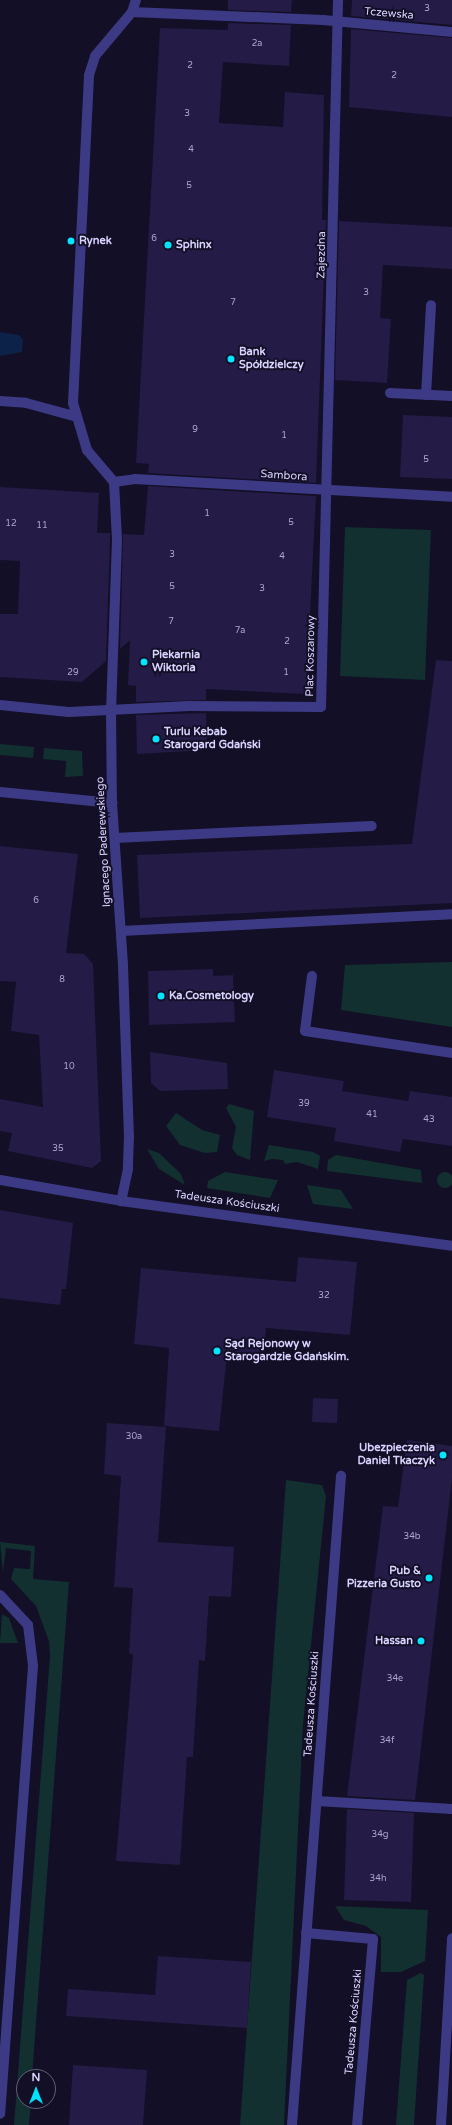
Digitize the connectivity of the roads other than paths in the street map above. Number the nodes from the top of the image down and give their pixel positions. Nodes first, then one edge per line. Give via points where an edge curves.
1 (136, 0) edge
2 (338, 0) edge
3 (132, 12) junction
4 (336, 21) junction
5 (452, 32) edge
6 (431, 305) dead end
7 (390, 393) dead end
8 (426, 395) junction
9 (452, 396) edge
10 (0, 401) edge
11 (74, 416) junction
12 (114, 482) junction
13 (328, 491) junction
14 (452, 497) edge
15 (0, 705) edge
16 (111, 712) junction
17 (0, 792) edge
18 (112, 803) junction
19 (372, 826) dead end
20 (115, 838) junction
21 (452, 914) edge
22 (120, 931) junction
23 (312, 976) dead end
24 (452, 1053) edge
25 (0, 1180) edge
26 (121, 1200) junction
27 (452, 1246) edge
28 (341, 1476) dead end
29 (0, 1595) edge
30 (317, 1801) junction
31 (452, 1809) edge
32 (306, 1933) junction
33 (452, 1938) edge
34 (0, 2114) edge
35 (292, 2125) edge
36 (357, 2125) edge
37 (441, 2125) edge

1 - 3 street
2 - 4 street, Zajezdna
3 - 4 street, Tczewska
3 - 11 street via 96,56 89,75
4 - 5 street, Tczewska
4 - 13 street, Zajezdna
6 - 8 street
7 - 8 street
8 - 9 street
10 - 11 street via 26,402
11 - 12 street via 87,450
12 - 13 street, Sambora via 135,479
12 - 16 street, Ignacego Paderewskiego via 117,540
13 - 14 street, Sambora
13 - 16 street, Plac Koszarowy via 321,707 189,706
15 - 16 street via 69,712
16 - 18 street, Ignacego Paderewskiego
17 - 18 street
18 - 20 street, Ignacego Paderewskiego
19 - 20 street
20 - 22 street, Ignacego Paderewskiego
21 - 22 street
22 - 26 street, Ignacego Paderewskiego via 129,1136 128,1169
23 - 24 street via 305,1030
25 - 26 street, Tadeusza Kościuszki
26 - 27 street, Tadeusza Kościuszki
28 - 30 street, Tadeusza Kościuszki
29 - 34 street via 28,1625 33,1666
30 - 31 street
30 - 32 street, Tadeusza Kościuszki
32 - 35 street, Tadeusza Kościuszki
32 - 36 street, Tadeusza Kościuszki via 373,1939
33 - 37 street

